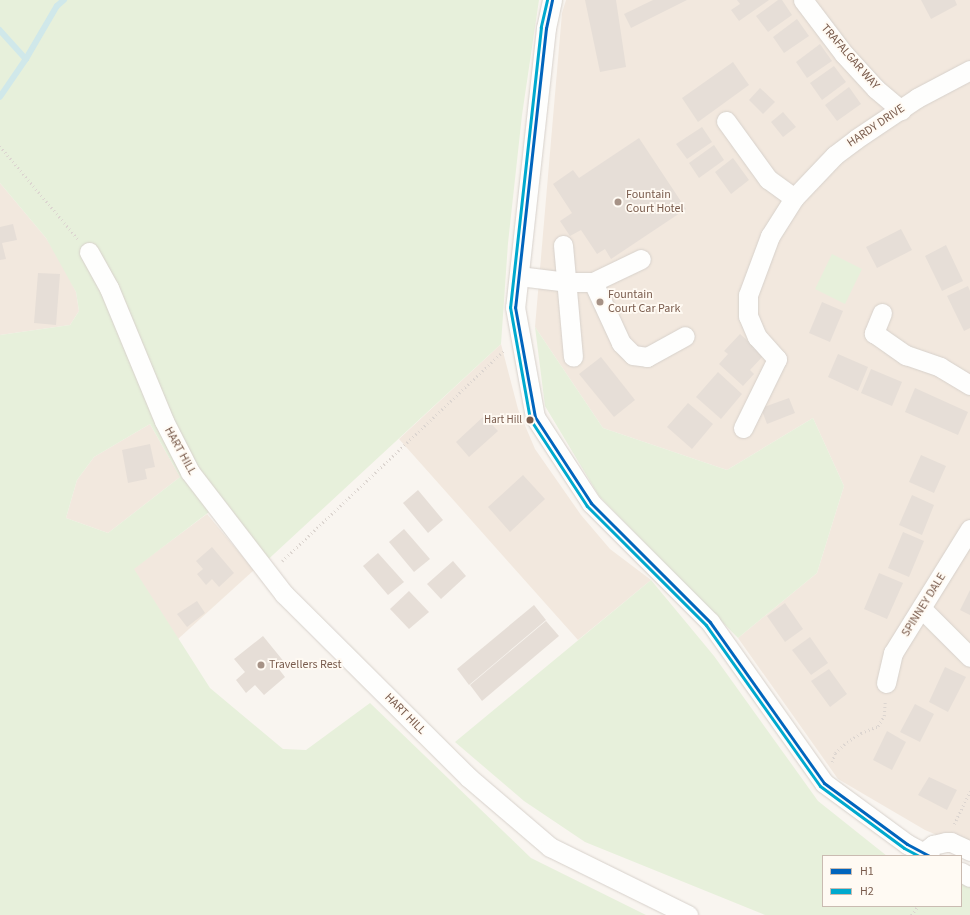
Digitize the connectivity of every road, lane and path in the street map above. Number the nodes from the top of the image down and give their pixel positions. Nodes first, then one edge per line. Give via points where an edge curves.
1 (552, 0) edge
2 (803, 0) edge
3 (970, 70) edge
4 (901, 110) junction
5 (726, 121) dead end
6 (0, 146) edge
7 (794, 198) junction
8 (563, 245) dead end
9 (89, 252) joint
10 (641, 259) dead end
11 (518, 276) junction
12 (567, 282) junction
13 (593, 282) junction
14 (882, 313) dead end
15 (520, 335) junction
16 (685, 336) dead end
17 (573, 357) dead end
18 (970, 385) edge
19 (743, 428) dead end
20 (970, 529) edge
21 (269, 574) junction
22 (922, 609) junction
23 (970, 656) edge
24 (886, 683) joint
25 (824, 783) junction
26 (970, 790) edge
27 (946, 842) junction
28 (970, 851) edge
29 (926, 854) edge
30 (917, 907) edge
31 (688, 915) edge
32 (911, 915) edge

1 - 11 street via 546,28
2 - 4 street, TRAFALGAR WAY via 844,54 876,89
3 - 4 street, HARDY DRIVE via 917,98
4 - 7 street, HARDY DRIVE via 835,155
5 - 7 street via 768,179
6 - 9 path
7 - 19 street, HARDY DRIVE via 770,236 748,295 748,316 757,337 777,358
8 - 12 street
9 - 21 street, HART HILL via 109,288 164,421 190,472
10 - 13 street
11 - 12 street
11 - 15 street via 515,307
12 - 13 street
12 - 17 street
13 - 16 street via 621,343 633,355 647,357
14 - 18 street via 874,333 906,355 940,367
15 - 21 path
15 - 25 street via 535,417 591,503 710,622
20 - 22 street, SPINNEY DALE
21 - 31 street, HART HILL via 284,594 468,777 550,846
22 - 23 street
22 - 24 street, SPINNEY DALE via 894,653
24 - 25 path via 884,716 878,726 861,733 835,753
25 - 29 street via 907,844
26 - 27 path
27 - 28 street
27 - 29 street via 933,845
30 - 32 path

